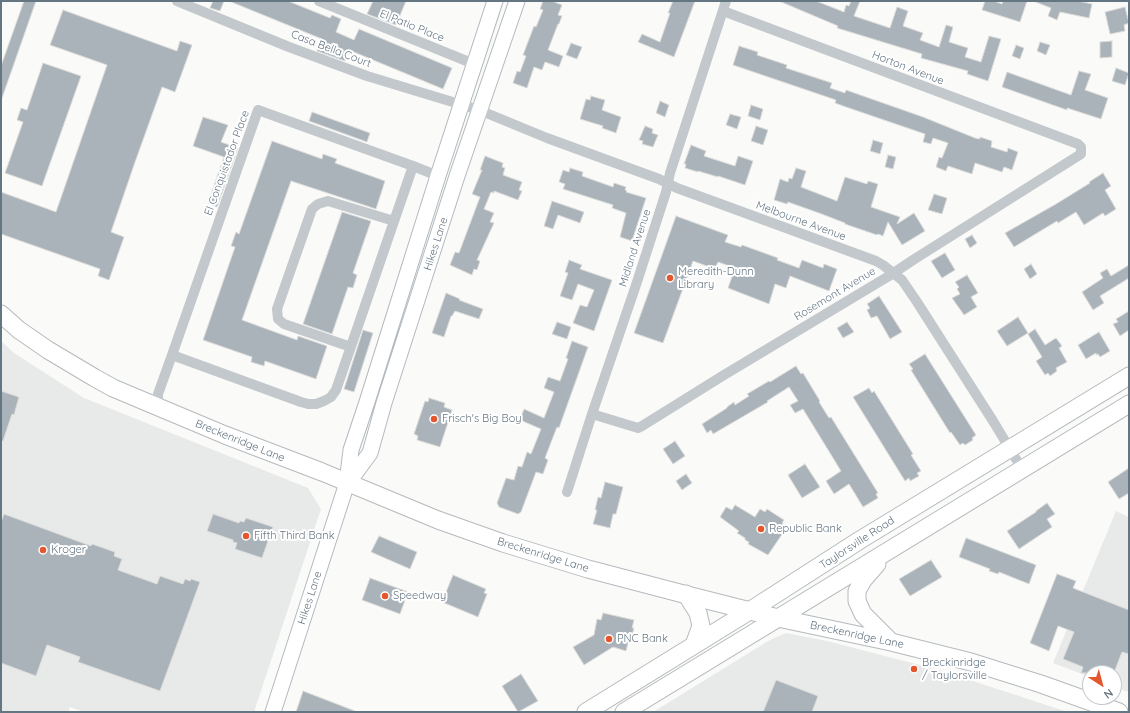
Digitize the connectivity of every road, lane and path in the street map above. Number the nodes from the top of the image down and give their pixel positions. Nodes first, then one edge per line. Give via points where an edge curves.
1 (177, 1) edge
2 (319, 1) edge
3 (495, 1) edge
4 (517, 1) edge
5 (726, 1) edge
6 (723, 11) junction
7 (474, 64) junction
8 (460, 105) junction
9 (479, 110) junction
10 (1082, 151) joint
11 (413, 166) junction
12 (438, 176) junction
13 (668, 183) junction
14 (394, 221) junction
15 (894, 273) junction
16 (1, 314) edge
17 (351, 347) junction
18 (172, 355) junction
19 (1129, 376) edge
20 (1129, 404) edge
21 (158, 408) junction
22 (592, 414) junction
23 (1010, 449) junction
24 (1022, 469) junction
25 (347, 483) junction
26 (567, 492) dead end
27 (892, 549) junction
28 (686, 594) junction
29 (751, 610) junction
30 (778, 618) junction
31 (891, 642) junction
32 (694, 645) junction
33 (273, 712) edge
34 (586, 712) edge
35 (624, 712) edge
36 (1118, 712) edge

1 - 8 street, Casa Bella Court via 367,76
2 - 7 street, El Patio Place
3 - 7 main road, Hikes Lane
4 - 9 main road, Hikes Lane
5 - 6 street, Midland Avenue
6 - 10 street, Horton Avenue via 1078,144
6 - 13 street, Midland Avenue
7 - 8 main road, Hikes Lane
8 - 9 street, Casa Bella Court
8 - 12 main road, Hikes Lane
9 - 13 street, Melbourne Avenue
9 - 25 main road, Hikes Lane via 370,453
10 - 15 street, Rosemont Avenue via 1076,158
11 - 12 street, El Conquistador Place
11 - 14 street
11 - 18 street, El Conquistador Place via 258,110
12 - 25 main road, Hikes Lane via 350,450
13 - 15 street, Melbourne Avenue via 876,261
13 - 22 street, Midland Avenue
14 - 17 street
14 - 17 street via 328,201 318,204 312,209 277,309 278,319 284,324
15 - 22 street, Rosemont Avenue via 638,428
15 - 23 street, Melbourne Avenue via 917,302
16 - 21 main road, Breckenridge Lane via 48,350 95,378
17 - 18 street via 336,390 331,397 316,404 301,402
18 - 21 street, El Conquistador Place via 158,394
19 - 23 main road, Taylorsville Road
20 - 24 main road, Taylorsville Road
21 - 25 main road, Breckenridge Lane
22 - 26 street, Midland Avenue
23 - 24 street, Melbourne Avenue
23 - 29 main road, Taylorsville Road
24 - 27 main road, Taylorsville Road
25 - 28 main road, Breckenridge Lane via 438,520 521,549
25 - 33 main road, Hikes Lane
27 - 30 main road, Taylorsville Road
27 - 31 main road via 863,580 857,591 857,601 863,614
28 - 29 main road, Breckenridge Lane
28 - 32 main road via 698,613 701,626
29 - 30 main road, Breckenridge Lane
29 - 32 main road, Taylorsville Road
30 - 31 main road, Breckenridge Lane
30 - 35 main road, Taylorsville Road
31 - 36 main road, Breckenridge Lane via 1020,677
32 - 34 main road, Taylorsville Road

